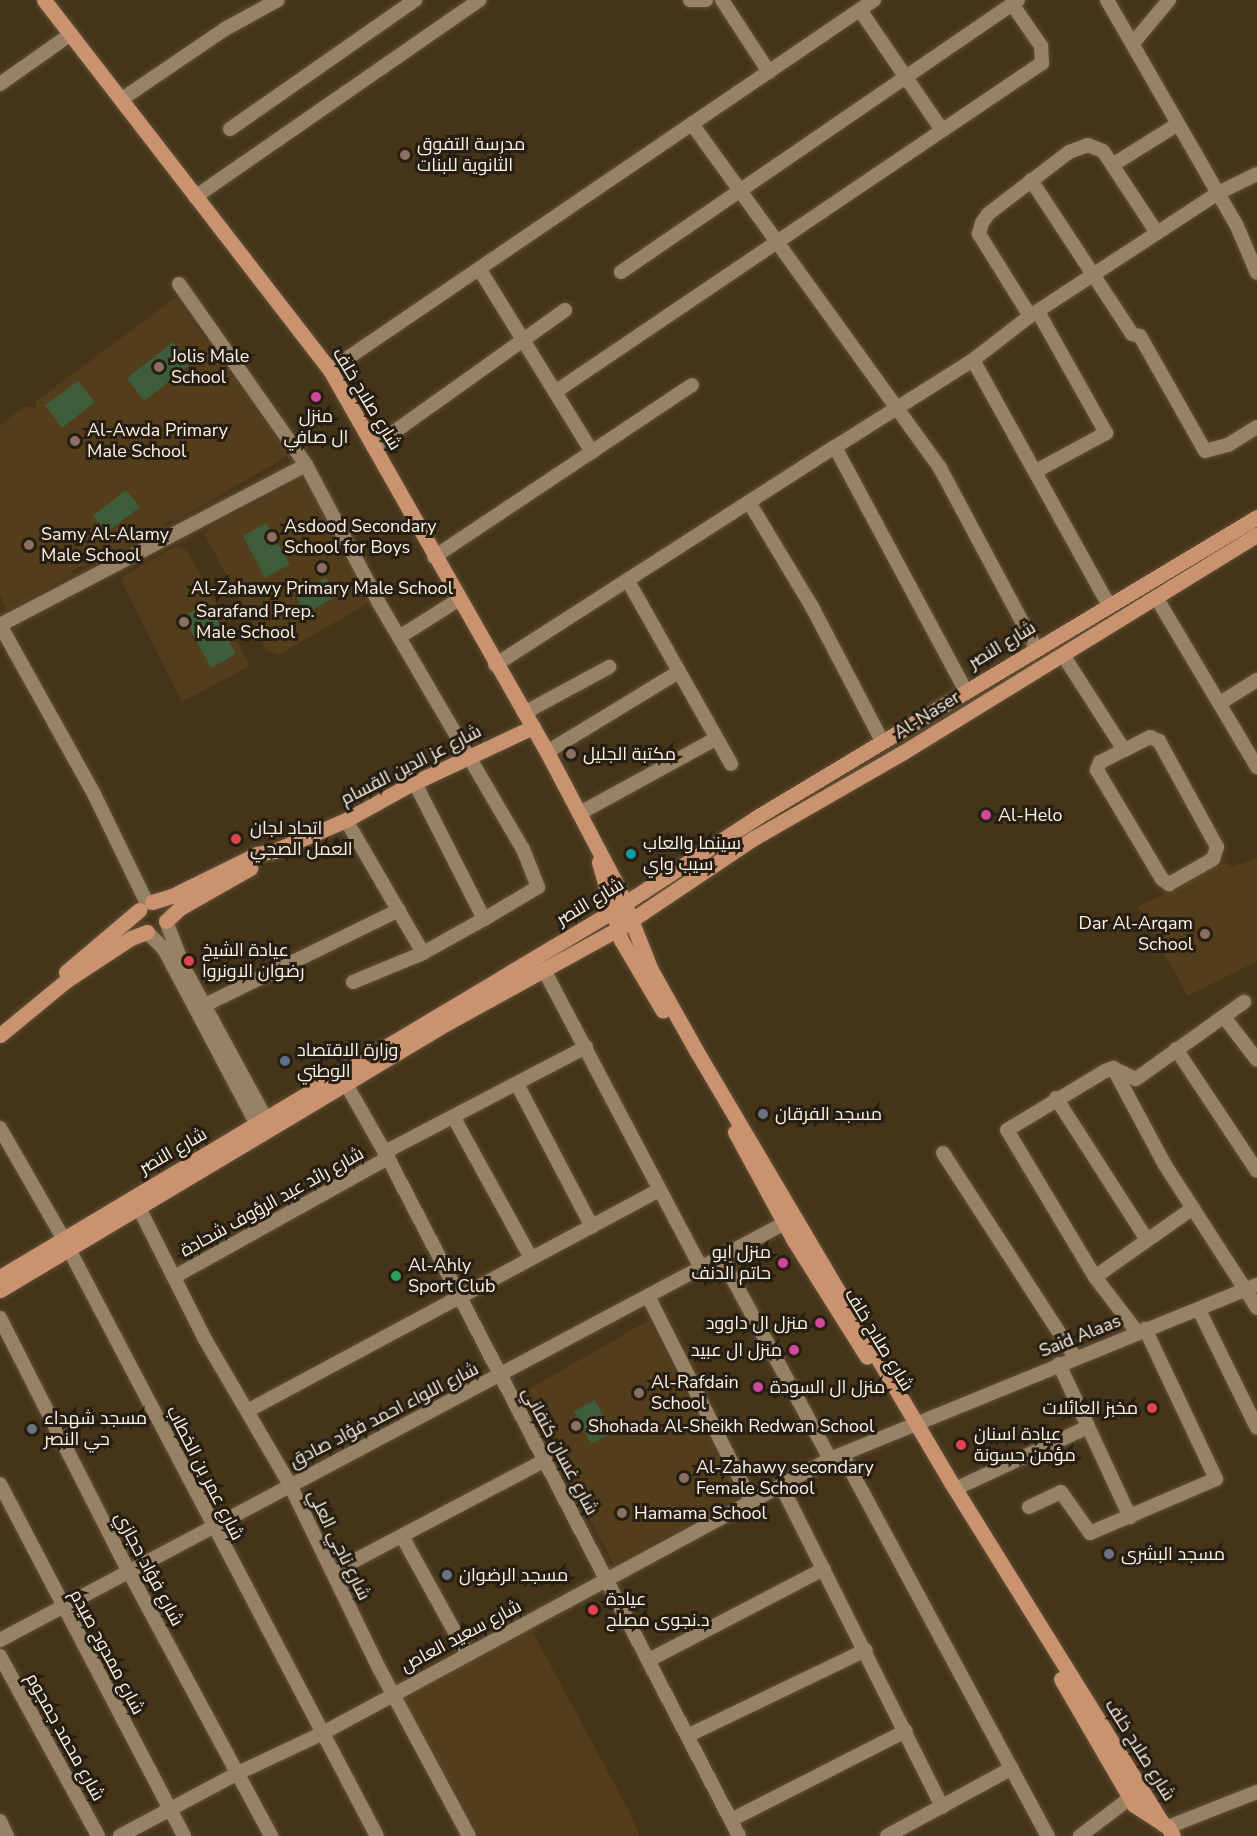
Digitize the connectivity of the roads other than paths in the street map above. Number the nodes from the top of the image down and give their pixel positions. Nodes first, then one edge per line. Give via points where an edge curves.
1 (44, 0) edge
2 (278, 0) edge
3 (415, 0) edge
4 (479, 0) edge
5 (690, 0) edge
6 (706, 0) edge
7 (722, 0) edge
8 (874, 0) edge
9 (1107, 0) edge
10 (1169, 0) edge
11 (1015, 2) edge
12 (860, 10) junction
13 (71, 34) junction
14 (1134, 42) junction
15 (769, 72) junction
16 (905, 74) junction
17 (0, 84) edge
18 (122, 99) junction
19 (692, 124) junction
20 (1178, 124) junction
21 (230, 129) dead end
22 (942, 130) junction
23 (1114, 164) junction
24 (1257, 174) edge
25 (1031, 180) junction
26 (739, 190) junction
27 (1218, 193) junction
28 (195, 197) junction
29 (1157, 233) junction
30 (774, 242) junction
31 (480, 270) junction
32 (621, 272) dead end
33 (1095, 273) junction
34 (1257, 273) edge
35 (179, 284) dead end
36 (565, 310) dead end
37 (1034, 314) junction
38 (522, 340) junction
39 (973, 360) junction
40 (330, 369) junction
41 (692, 385) dead end
42 (555, 392) junction
43 (896, 409) junction
44 (1257, 427) edge
45 (373, 447) junction
46 (835, 447) junction
47 (592, 452) junction
48 (306, 465) junction
49 (1036, 471) junction
50 (749, 502) junction
51 (1257, 517) edge
52 (1257, 535) edge
53 (434, 557) junction
54 (628, 581) junction
55 (1156, 597) junction
56 (458, 600) junction
57 (1108, 604) junction
58 (0, 625) edge
59 (401, 636) junction
60 (1036, 648) junction
61 (1063, 655) junction
62 (495, 665) junction
63 (609, 667) dead end
64 (677, 673) junction
65 (1257, 680) edge
66 (966, 691) junction
67 (1220, 703) junction
68 (524, 714) junction
69 (533, 727) junction
70 (715, 738) junction
71 (882, 741) junction
72 (1124, 750) junction
73 (547, 752) junction
74 (469, 756) junction
75 (731, 764) dead end
76 (1257, 766) edge
77 (416, 783) junction
78 (580, 813) junction
79 (346, 820) junction
80 (274, 851) junction
81 (146, 905) junction
82 (619, 908) junction
83 (399, 910) junction
84 (484, 919) junction
85 (632, 919) junction
86 (166, 921) junction
87 (618, 928) junction
88 (147, 932) junction
89 (423, 952) junction
90 (544, 970) junction
91 (353, 982) dead end
92 (1244, 1002) dead end
93 (205, 1005) junction
94 (1224, 1017) junction
95 (0, 1023) edge
96 (0, 1035) edge
97 (586, 1047) junction
98 (1176, 1049) junction
99 (1257, 1060) edge
100 (1113, 1068) junction
101 (346, 1084) junction
102 (517, 1084) junction
103 (1056, 1098) junction
104 (454, 1118) junction
105 (262, 1122) junction
106 (0, 1128) edge
107 (943, 1153) dead end
108 (386, 1155) junction
109 (1256, 1167) edge
110 (659, 1190) junction
111 (139, 1208) junction
112 (1192, 1208) junction
113 (785, 1223) junction
114 (592, 1227) junction
115 (1146, 1238) junction
116 (66, 1245) junction
117 (531, 1258) junction
118 (722, 1259) junction
119 (702, 1270) junction
120 (0, 1277) edge
121 (174, 1277) junction
122 (1095, 1277) junction
123 (1252, 1287) edge
124 (0, 1290) edge
125 (459, 1298) junction
126 (649, 1298) junction
127 (1257, 1308) edge
128 (1199, 1310) junction
129 (0, 1318) edge
130 (1141, 1330) junction
131 (1075, 1357) junction
132 (1059, 1364) junction
133 (500, 1376) junction
134 (247, 1411) junction
135 (912, 1423) junction
136 (1088, 1427) junction
137 (1257, 1428) edge
138 (836, 1457) junction
139 (545, 1460) junction
140 (0, 1484) edge
141 (290, 1485) junction
142 (781, 1485) junction
143 (955, 1489) junction
144 (751, 1501) junction
145 (1029, 1507) dead end
146 (1130, 1517) junction
147 (212, 1526) junction
148 (403, 1538) junction
149 (824, 1569) junction
150 (129, 1572) junction
151 (333, 1572) junction
152 (610, 1577) junction
153 (63, 1606) junction
154 (0, 1640) edge
155 (866, 1650) junction
156 (467, 1654) junction
157 (0, 1656) edge
158 (649, 1660) junction
159 (393, 1693) junction
160 (906, 1731) junction
161 (321, 1734) junction
162 (689, 1735) junction
163 (1012, 1768) junction
164 (238, 1773) junction
165 (1257, 1792) edge
166 (1130, 1798) junction
167 (942, 1806) junction
168 (170, 1810) junction
169 (731, 1820) junction
170 (0, 1821) edge
171 (1168, 1829) edge
172 (8, 1836) edge
173 (99, 1836) edge
174 (120, 1836) edge
175 (183, 1836) edge
176 (271, 1836) edge
177 (376, 1836) edge
178 (469, 1836) edge
179 (739, 1836) edge
180 (887, 1836) edge
181 (1048, 1836) edge
182 (1080, 1836) edge

1 - 13 main road, شارع صلاح خلف
2 - 18 street via 225,29
3 - 21 street
4 - 28 street
5 - 6 street
7 - 15 street
8 - 12 street
9 - 14 street
10 - 14 street
11 - 16 street
11 - 22 street via 1041,46 1041,63
12 - 15 street
12 - 16 street
13 - 17 street
13 - 18 main road, شارع صلاح خلف
14 - 20 street
15 - 19 street
16 - 22 street
16 - 26 street
18 - 28 main road, شارع صلاح خلف
19 - 26 street
19 - 31 street
20 - 23 street
20 - 27 street
22 - 30 street
23 - 25 street via 1103,151 1088,145 1069,152
23 - 29 street
24 - 27 street
25 - 33 street
25 - 37 street via 988,214 979,234
26 - 30 street
26 - 32 street
27 - 29 street
27 - 34 street
28 - 40 main road, شارع صلاح خلف
29 - 33 street
30 - 42 street
30 - 43 street
31 - 38 street
31 - 40 street
33 - 37 street
33 - 44 street via 1132,334 1140,336 1205,450 1228,446
35 - 48 street
36 - 38 street
37 - 39 street
37 - 49 street via 1106,432
38 - 42 street
38 - 45 street
39 - 43 street
39 - 49 street
40 - 45 main road, شارع صلاح خلف
41 - 47 street
42 - 47 street
43 - 46 street
43 - 60 street via 940,468
45 - 53 main road, شارع صلاح خلف
46 - 50 street
46 - 66 street
47 - 53 street
48 - 58 street
48 - 59 street
49 - 57 street
50 - 54 street
50 - 71 street via 812,607
51 - 57 main road, شارع النصر
52 - 55 main road, Al-Naser
53 - 56 main road, شارع صلاح خلف
54 - 62 street
54 - 64 street
55 - 61 main road, Al-Naser
55 - 67 street
56 - 59 street
56 - 62 main road, شارع صلاح خلف
57 - 60 main road, شارع النصر
58 - 81 street via 94,794
59 - 74 street
60 - 66 main road, شارع النصر
61 - 72 street
61 - 85 main road, Al-Naser via 754,838
62 - 68 main road, شارع صلاح خلف
63 - 68 street
64 - 70 street
64 - 73 street
65 - 67 street
66 - 71 main road, شارع النصر
67 - 76 street
68 - 69 main road, شارع صلاح خلف
69 - 73 main road, شارع صلاح خلف
69 - 74 main road, شارع عز الدين القسام
70 - 75 street
70 - 78 street
71 - 82 main road, شارع النصر
72 - 72 street via 1100,762 1097,770 1162,879 1169,884 1213,859 1217,847 1159,741 1150,737
73 - 78 main road, شارع صلاح خلف
74 - 77 main road, شارع عز الدين القسام
74 - 84 street via 523,849 538,886
77 - 79 main road, شارع عز الدين القسام
77 - 84 street
78 - 82 main road, شارع صلاح خلف
79 - 80 main road, شارع عز الدين القسام
79 - 83 street
80 - 81 main road, شارع عز الدين القسام via 257,854
80 - 86 main road, شارع عز الدين القسام via 264,861 180,908
81 - 86 main road via 165,909
81 - 88 main road via 139,924
81 - 95 main road, شارع عز الدين القسام
82 - 85 main road, شارع صلاح خلف
82 - 87 main road, شارع صلاح خلف
82 - 105 main road, شارع النصر
83 - 89 street
83 - 93 street
84 - 89 street
85 - 87 main road, Al-Naser
85 - 135 main road, شارع صلاح خلف via 651,970
86 - 88 main road via 160,929
86 - 93 street via 184,968
87 - 90 main road, شارع النصر
87 - 113 main road, شارع صلاح خلف via 647,986
88 - 96 main road via 131,938 67,980
88 - 105 street via 164,949
89 - 91 street
90 - 97 street
90 - 101 main road, شارع النصر
92 - 94 street
93 - 105 street
94 - 98 street
94 - 99 street
97 - 102 street, شارع رائد عبد الرؤوف شحادة
97 - 110 street
98 - 100 street via 1136,1079
98 - 109 street
100 - 103 street
100 - 112 street
101 - 108 street, شارع غسان كنفاني
101 - 111 main road, شارع النصر
102 - 104 street, شارع رائد عبد الرؤوف شحادة
102 - 114 street
103 - 115 street
103 - 122 street via 1007,1130
104 - 108 street, شارع رائد عبد الرؤوف شحادة
104 - 117 street
105 - 116 main road, شارع النصر
106 - 116 street, شارع عمر بن الخطاب
107 - 131 street
108 - 121 street, شارع رائد عبد الرؤوف شحادة
108 - 125 street, شارع غسان كنفاني
110 - 114 street
110 - 119 street
111 - 116 main road, شارع النصر
111 - 121 street, شارع ناجي العلي
112 - 115 street
112 - 123 street
113 - 118 street, شارع اللواء احمد فؤاد صادق
113 - 135 main road, شارع صلاح خلف
114 - 117 street
115 - 122 street
116 - 120 main road, شارع النصر
116 - 124 main road, شارع النصر
116 - 147 street, شارع عمر بن الخطاب
117 - 125 street
118 - 119 street, شارع اللواء احمد فؤاد صادق
118 - 138 street
119 - 126 street, شارع اللواء احمد فؤاد صادق
121 - 134 street, شارع ناجي العلي
122 - 130 street
123 - 127 street
123 - 128 street, Said Alaas
125 - 133 street, شارع غسان كنفاني
125 - 134 street
126 - 133 street, شارع اللواء احمد فؤاد صادق
126 - 144 street
128 - 130 street, Said Alaas
128 - 137 street
129 - 150 street, شارع فؤاد حجازي
130 - 131 street, Said Alaas
130 - 146 street via 1216,1479
131 - 132 street, Said Alaas
132 - 135 street, Said Alaas
132 - 136 street
133 - 139 street, شارع غسان كنفاني
133 - 141 street, شارع اللواء احمد فؤاد صادق
134 - 141 street, شارع ناجي العلي
135 - 138 street, شارع سعيد العاص
135 - 143 main road, شارع صلاح خلف
135 - 166 main road, شارع صلاح خلف
136 - 143 street
136 - 146 street
138 - 142 street, شارع سعيد العاص
138 - 163 street
139 - 148 street
139 - 152 street, شارع غسان كنفاني
140 - 153 street, شارع ممدوح صيدم
141 - 147 street, شارع اللواء احمد فؤاد صادق
141 - 151 street, شارع ناجي العلي
142 - 144 street, شارع سعيد العاص
142 - 149 street
143 - 171 main road, شارع صلاح خلف
144 - 152 street, شارع سعيد العاص
145 - 146 street via 1061,1492 1090,1533
147 - 150 street, شارع اللواء احمد فؤاد صادق
147 - 161 street, شارع عمر بن الخطاب
148 - 151 street
148 - 156 street
149 - 155 street
149 - 158 street
150 - 153 street, شارع اللواء احمد فؤاد صادق
150 - 164 street, شارع فؤاد حجازي
151 - 159 street, شارع ناجي العلي
152 - 156 street, شارع سعيد العاص
152 - 158 street, شارع غسان كنفاني
153 - 154 street, شارع اللواء احمد فؤاد صادق
153 - 168 street, شارع ممدوح صيدم
155 - 160 street
155 - 162 street
156 - 159 street, شارع سعيد العاص
157 - 173 street, شارع محمد جمجوم
158 - 162 street, شارع غسان كنفاني
159 - 161 street, شارع سعيد العاص
159 - 178 street, شارع ناجي العلي
160 - 167 street
160 - 169 street
161 - 164 street, شارع سعيد العاص
161 - 177 street, شارع عمر بن الخطاب
162 - 169 street, شارع غسان كنفاني
163 - 167 street
163 - 181 street
164 - 168 street, شارع سعيد العاص
164 - 176 street, شارع فؤاد حجازي
165 - 171 street
166 - 171 main road, شارع صلاح خلف
166 - 182 street
167 - 180 street
168 - 174 street, شارع سعيد العاص
168 - 175 street, شارع ممدوح صيدم
169 - 179 street, شارع غسان كنفاني
170 - 172 street

